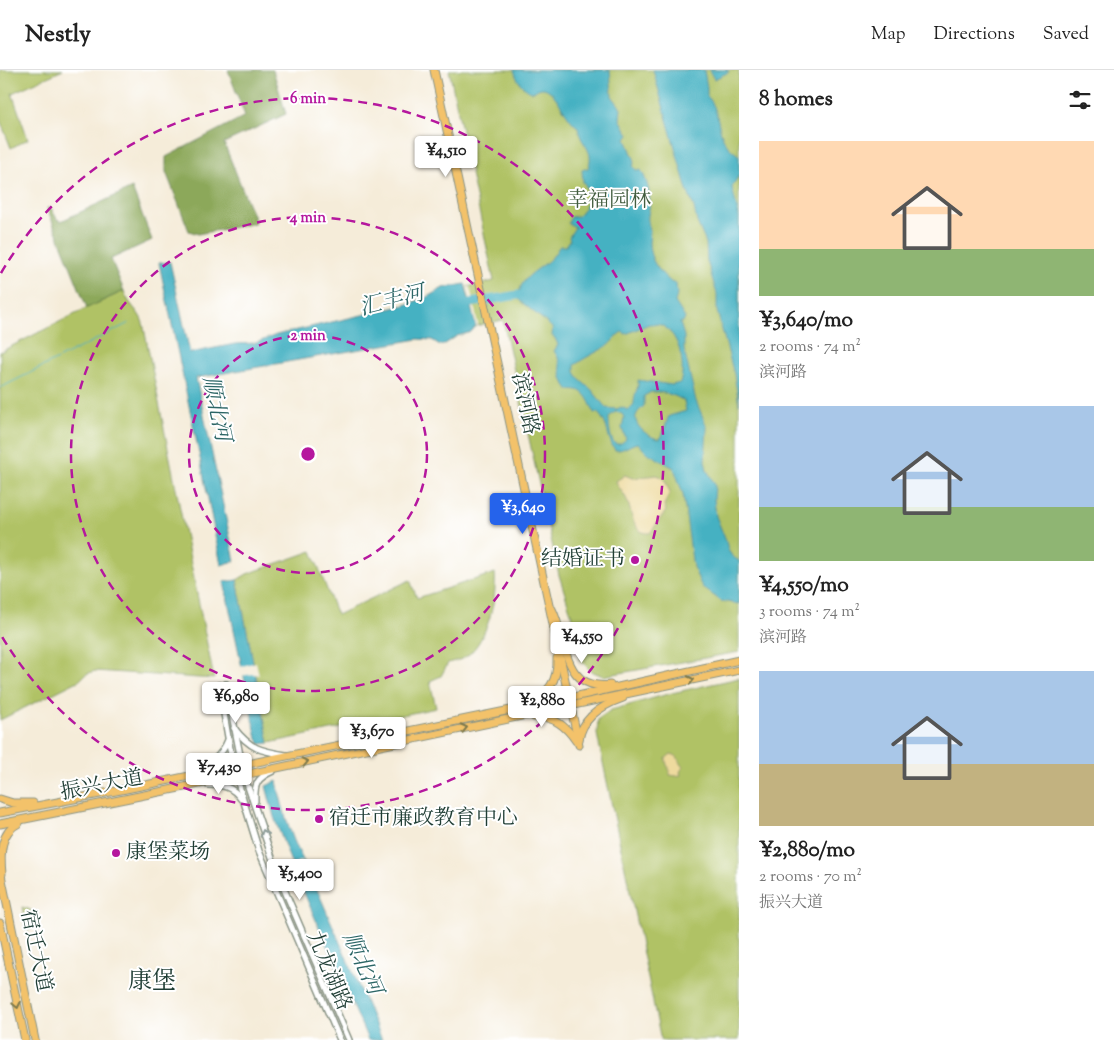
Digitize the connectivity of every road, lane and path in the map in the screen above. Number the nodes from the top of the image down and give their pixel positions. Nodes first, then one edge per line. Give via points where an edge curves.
1 (434, 70) edge
2 (548, 600) junction
3 (739, 660) edge
4 (739, 670) edge
5 (652, 679) junction
6 (226, 684) dead end
7 (219, 685) dead end
8 (662, 686) junction
9 (569, 701) junction
10 (501, 712) junction
11 (503, 720) junction
12 (233, 727) junction
13 (228, 739) junction
14 (579, 745) junction
15 (290, 755) junction
16 (237, 766) junction
17 (284, 766) junction
18 (190, 776) junction
19 (240, 776) junction
20 (195, 785) junction
21 (0, 799) edge
22 (53, 803) junction
23 (244, 804) junction
24 (255, 809) junction
25 (0, 813) edge
26 (53, 814) junction
27 (0, 824) edge
28 (0, 870) edge
29 (2, 882) junction
30 (0, 923) edge
31 (25, 1040) edge
32 (35, 1040) edge
33 (340, 1040) edge
34 (349, 1040) edge

1 - 2 main road, 滨河路
2 - 5 main road via 557,618 570,666 584,681 604,686
2 - 9 main road, 滨河路
2 - 10 main road via 557,660 555,680 542,695
3 - 5 main road, 振兴大道
8 -> 4 main road, 振兴大道
5 - 9 main road, 振兴大道
6 - 12 street, 九龙湖路
7 - 13 street, 九龙湖路
8 - 9 main road, 振兴大道
8 - 14 main road via 600,708 584,726
9 - 10 main road, 振兴大道
9 - 11 main road, 振兴大道
9 - 14 main road, 滨河路
10 - 15 main road, 振兴大道
11 - 14 main road via 550,718 566,728
17 -> 11 main road, 振兴大道
12 - 15 street via 242,739 256,748
12 - 16 street, 九龙湖路
13 - 16 street, 九龙湖路
13 - 18 street via 217,758
15 - 16 main road, 振兴大道
16 - 18 main road, 振兴大道
16 - 19 street, 九龙湖路
17 - 19 main road, 振兴大道
17 - 24 street via 261,776 254,794
18 - 22 main road, 振兴大道
19 - 20 main road, 振兴大道
19 - 23 street, 九龙湖路
19 - 24 street, 九龙湖路
20 - 23 street via 226,786 238,794
20 - 26 main road, 振兴大道
21 - 22 main road via 13,803
22 - 25 main road, 振兴大道
23 - 33 street, 九龙湖路 via 259,851
34 -> 24 street, 九龙湖路 via 278,875
26 - 27 main road, 振兴大道
26 - 29 main road via 14,825 6,832 1,844
28 - 29 main road, 宿迁大道
29 - 32 main road, 宿迁大道
30 -> 31 main road, 宿迁大道

